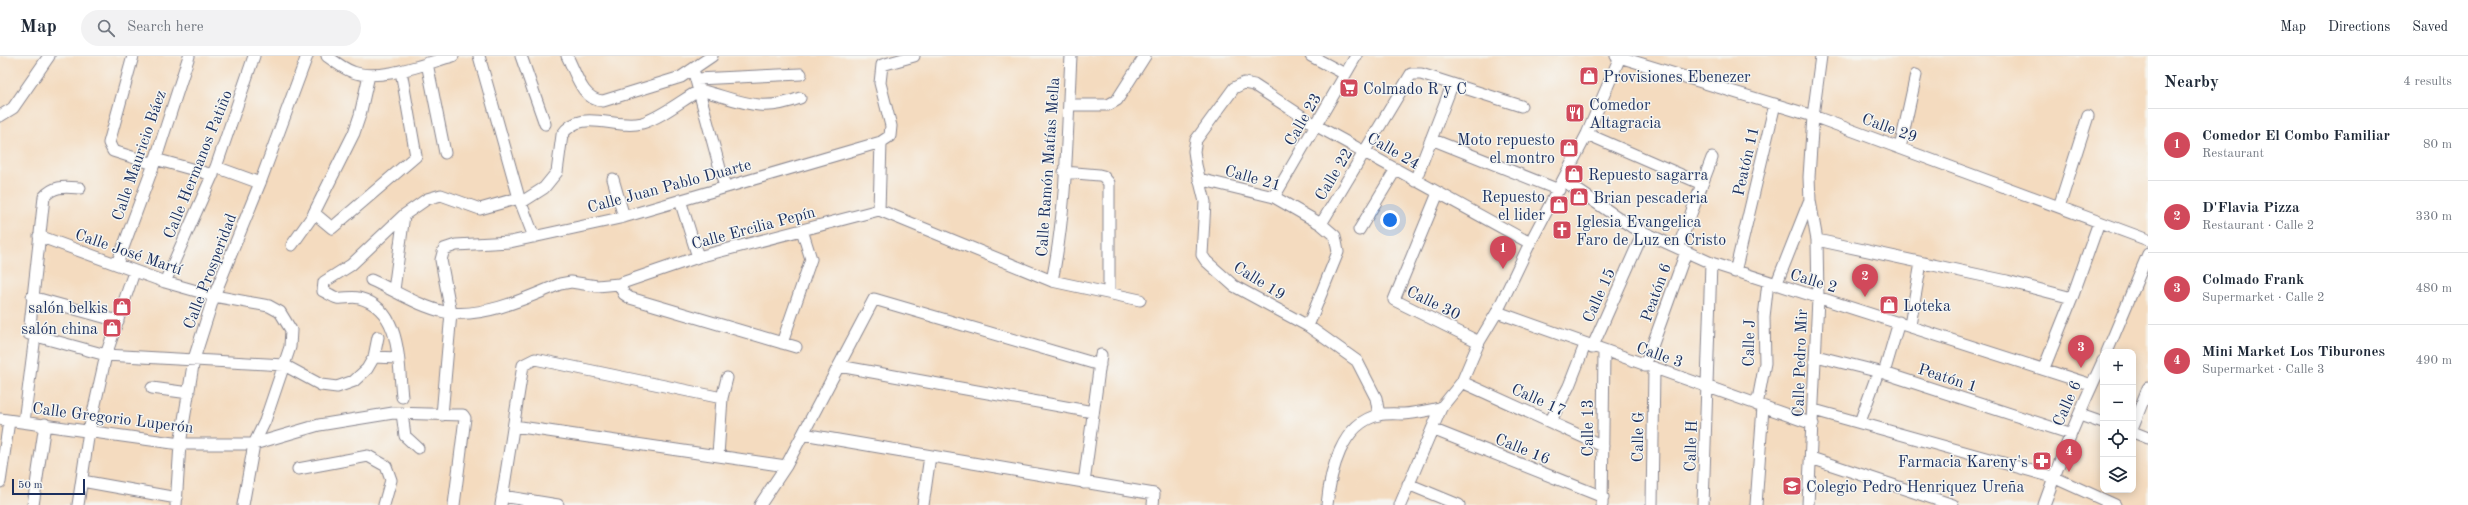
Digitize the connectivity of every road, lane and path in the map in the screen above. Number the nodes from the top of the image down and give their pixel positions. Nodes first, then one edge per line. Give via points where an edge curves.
1 (49, 56) edge
2 (133, 56) edge
3 (189, 56) edge
4 (254, 56) edge
5 (307, 56) edge
6 (327, 56) edge
7 (453, 56) edge
8 (479, 56) edge
9 (521, 56) edge
10 (568, 56) edge
11 (712, 56) edge
12 (914, 56) edge
13 (1071, 56) edge
14 (1145, 56) edge
15 (1311, 56) edge
16 (1356, 56) edge
17 (1821, 56) edge
18 (1618, 57) edge
19 (882, 61) edge
20 (427, 63) junction
21 (401, 70) junction
22 (801, 74) dead end
23 (1345, 74) junction
24 (369, 75) junction
25 (1916, 75) dead end
26 (697, 79) junction
27 (1244, 83) joint
28 (1452, 85) junction
29 (800, 98) dead end
30 (1775, 104) junction
31 (1069, 105) junction
32 (1521, 106) dead end
33 (0, 116) edge
34 (1813, 116) junction
35 (2088, 116) dead end
36 (545, 124) dead end
37 (1317, 126) junction
38 (1587, 134) junction
39 (1431, 139) junction
40 (881, 142) junction
41 (1900, 148) junction
42 (1365, 152) junction
43 (445, 153) dead end
44 (1712, 158) dead end
45 (155, 162) junction
46 (1396, 169) junction
47 (215, 171) junction
48 (1064, 172) junction
49 (614, 179) dead end
50 (1199, 179) junction
51 (1415, 181) junction
52 (260, 183) junction
53 (1702, 184) junction
54 (1562, 186) junction
55 (725, 187) junction
56 (80, 188) dead end
57 (1438, 193) junction
58 (1274, 197) junction
59 (521, 200) junction
60 (680, 200) junction
61 (1810, 201) junction
62 (2059, 207) junction
63 (879, 210) junction
64 (314, 214) junction
65 (404, 215) junction
66 (624, 217) junction
67 (2099, 222) junction
68 (1321, 224) junction
69 (802, 230) junction
70 (1359, 230) dead end
71 (1643, 233) junction
72 (39, 236) junction
73 (534, 237) junction
74 (1817, 240) junction
75 (2148, 240) edge
76 (1530, 243) junction
77 (292, 245) dead end
78 (1682, 250) junction
79 (2148, 254) edge
80 (698, 257) junction
81 (1711, 263) junction
82 (1921, 263) junction
83 (117, 264) junction
84 (134, 272) junction
85 (1735, 272) junction
86 (371, 280) dead end
87 (1052, 281) junction
88 (165, 282) junction
89 (619, 284) junction
90 (1772, 284) junction
91 (394, 290) junction
92 (1110, 293) junction
93 (214, 296) junction
94 (32, 297) junction
95 (2072, 298) junction
96 (1818, 299) junction
97 (1140, 300) dead end
98 (1497, 312) junction
99 (451, 313) junction
100 (118, 320) junction
101 (1905, 324) junction
102 (1308, 326) junction
103 (31, 335) junction
104 (378, 337) dead end
105 (1479, 342) junction
106 (782, 343) junction
107 (1589, 346) junction
108 (796, 347) dead end
109 (2108, 349) edge
110 (1604, 352) junction
111 (106, 355) junction
112 (1816, 356) junction
113 (374, 357) junction
114 (397, 358) junction
115 (194, 359) junction
116 (284, 365) junction
117 (839, 366) junction
118 (1650, 367) junction
119 (2044, 368) junction
120 (2100, 368) edge
121 (1881, 373) junction
122 (727, 378) dead end
123 (1462, 382) junction
124 (2092, 385) junction
125 (152, 388) dead end
126 (2148, 388) edge
127 (1708, 389) junction
128 (188, 393) junction
129 (402, 397) dead end
130 (722, 398) junction
131 (1760, 406) junction
132 (1441, 408) junction
133 (1814, 410) junction
134 (1093, 412) junction
135 (402, 413) junction
136 (442, 414) junction
137 (1380, 415) junction
138 (2080, 415) junction
139 (4, 420) edge
140 (2135, 421) edge
141 (24, 422) junction
142 (1550, 422) junction
143 (1860, 422) junction
144 (2100, 422) edge
145 (45, 424) junction
146 (1813, 424) junction
147 (514, 426) junction
148 (1432, 429) junction
149 (90, 431) junction
150 (2069, 433) junction
151 (2136, 433) edge
152 (803, 434) junction
153 (2148, 438) edge
154 (180, 444) junction
155 (254, 444) junction
156 (1603, 446) junction
157 (418, 448) dead end
158 (718, 455) junction
159 (930, 456) junction
160 (1811, 458) junction
161 (786, 466) junction
162 (298, 469) dead end
163 (2053, 477) junction
164 (82, 481) junction
165 (0, 482) edge
166 (1084, 483) junction
167 (1408, 484) junction
168 (502, 500) edge
169 (177, 501) edge
170 (1603, 501) edge
171 (33, 505) edge
172 (78, 505) edge
173 (243, 505) edge
174 (384, 505) edge
175 (454, 505) edge
176 (558, 505) edge
177 (760, 505) edge
178 (923, 505) edge
179 (1152, 505) edge
180 (1327, 505) edge
181 (1400, 505) edge
182 (1459, 505) edge
183 (1652, 505) edge
184 (1704, 505) edge
185 (1756, 505) edge
186 (1808, 505) edge
187 (1953, 505) edge
188 (2044, 505) edge
189 (2116, 505) edge

1 - 33 street via 13,108
2 - 45 street via 110,143 113,151
3 - 45 street, Calle Mauricio Báez
4 - 47 street, Calle Hermanos Patiño
5 - 52 street, Calle Prosperidad
6 - 24 street via 354,73
7 - 20 street
8 - 59 street
9 - 36 street
10 - 26 street via 585,93 596,101 611,100 669,82
11 - 26 street
12 - 19 street
13 - 31 street, Calle Ramón Matías Mella
14 - 31 street via 1118,100 1112,104
15 - 23 street
16 - 23 street, Calle 23
17 - 34 street, Calle Pedro Mir
18 - 30 street, Calle 29
18 - 38 street
19 - 40 street via 880,83 891,126 890,136
20 - 21 street
20 - 43 street
21 - 24 street
21 - 64 street via 415,158 334,227
22 - 26 street
23 - 37 street, Calle 23
24 - 64 street via 354,132
25 - 41 street
26 - 29 street via 744,104 784,104
26 - 55 street
26 - 59 street via 654,118 641,123 616,124 584,120 569,126 562,135 559,162 551,181
27 - 37 street, Calle 24 via 1254,85
27 - 50 street, Calle 19 via 1234,88 1196,140 1194,151
28 - 32 street, Calle 22
28 - 39 street
28 - 42 street, Calle 22 via 1421,74 1411,74
30 - 34 street, Calle 29
30 - 85 street, Peatón 11
31 - 48 street, Calle Ramón Matías Mella
34 - 41 street, Calle 29
34 - 61 street, Calle Pedro Mir
35 - 62 street
37 - 42 street, Calle 24
37 - 58 street, Calle 23
38 - 53 street
38 - 54 street
39 - 51 street
39 - 54 street, Calle 2
40 - 55 street, Calle Juan Pablo Duarte
40 - 63 street
41 - 62 street, Calle 29
42 - 46 street, Calle 24
42 - 68 street, Calle 22
44 - 53 street, Peatón 6
45 - 47 street
45 - 83 street, Calle Mauricio Báez
46 - 51 street, Calle 24
46 - 70 street
47 - 52 street
47 - 88 street, Calle Hermanos Patiño
48 - 87 street, Calle Ramón Matías Mella
48 - 92 street via 1104,176 1109,183
49 - 66 street
50 - 58 street, Calle 21
50 - 102 street, Calle 19 via 1205,202 1201,248 1206,261 1234,286
51 - 57 street, Calle 24
52 - 93 street, Calle Prosperidad
53 - 78 street, Peatón 6
54 - 71 street, Calle 2
54 - 76 street
55 - 60 street, Calle Juan Pablo Duarte
56 - 72 street via 59,187 49,191 44,198
57 - 76 street, Calle 24
57 - 105 street, Calle 30 via 1394,300
58 - 68 street, Calle 21
59 - 65 street via 480,210 441,195 427,199
59 - 73 street
60 - 66 street, Calle Juan Pablo Duarte
60 - 80 street
61 - 74 street, Calle Pedro Mir
61 - 90 street, Calle J
62 - 67 street, Calle 29
63 - 69 street, Calle Ercilia Pepín
63 - 87 street
64 - 77 street
65 - 91 street
65 - 114 street via 351,265 324,282 323,291 337,298 358,298 377,307 389,319
66 - 73 street, Calle Juan Pablo Duarte
67 - 75 street, Calle 29
67 - 95 street
68 - 102 street, Calle 21 via 1335,236 1338,252
69 - 80 street, Calle Ercilia Pepín
69 - 106 street via 811,259
71 - 78 street, Calle 2
71 - 107 street, Calle 15
72 - 83 street, Calle José Martí
72 - 94 street
73 - 99 street, Calle Juan Pablo Duarte via 510,242 456,245 444,249 441,260
74 - 82 street
74 - 96 street, Calle Pedro Mir
76 - 98 street
78 - 81 street, Calle 2
78 - 118 street, Peatón 6
79 - 109 street
80 - 89 street, Calle Ercilia Pepín
81 - 85 street, Calle 2
81 - 127 street, Calle H
82 - 95 street
82 - 101 street
83 - 84 street, Calle José Martí
84 - 88 street, Calle José Martí
84 - 100 street
85 - 90 street, Calle 2
86 - 91 street, Calle Ercilia Pepín
87 - 92 street
88 - 93 street, Calle José Martí
89 - 99 street, Calle Ercilia Pepín via 597,286 571,282 493,308
89 - 106 street via 624,294 630,298
90 - 96 street, Calle 2
90 - 131 street, Calle J via 1764,317 1766,363
91 - 99 street, Calle Ercilia Pepín
92 - 97 street
93 - 115 street, Calle Prosperidad
93 - 116 street, Calle José Martí via 269,306 280,312 291,330 290,346
94 - 100 street
94 - 103 street
95 - 119 street
96 - 101 street, Calle 2
96 - 112 street, Calle Pedro Mir
98 - 105 street
98 - 107 street, Calle 3
99 - 136 street
100 - 111 street
101 - 119 street, Calle 2
101 - 121 street
102 - 137 street, Calle 19 via 1357,362 1376,398
103 - 111 street
103 - 141 street
104 - 113 street
105 - 123 street
106 - 108 street
107 - 110 street, Calle 3
107 - 142 street, Calle 15
110 - 118 street, Calle 3
110 - 156 street, Calle 13
111 - 115 street
111 - 149 street
112 - 121 street, Peatón 1
112 - 133 street, Calle Pedro Mir
113 - 114 street
113 - 116 street via 367,369 354,381 336,387 321,384
114 - 129 street
115 - 116 street
115 - 128 street, Calle Prosperidad
116 - 155 street via 265,421
117 - 134 street
117 - 134 street via 874,299 1100,360
117 - 152 street
118 - 127 street, Calle 3
118 - 183 street, Calle G
119 - 124 street, Calle 2
120 - 124 street, Calle 6
121 - 143 street
121 - 150 street, Peatón 1
122 - 130 street
123 - 132 street
123 - 142 street, Calle 17
124 - 138 street, Calle 6
125 - 128 street
126 - 140 street
127 - 131 street, Calle 3
127 - 184 street, Calle H
128 - 154 street, Calle Prosperidad
130 - 147 street via 535,359 523,365
130 - 158 street
131 - 146 street, Calle 3
131 - 185 street, Calle J
132 - 137 street
132 - 148 street
133 - 143 street
133 - 146 street, Calle Pedro Mir
134 - 166 street
135 - 136 street, Calle Gregorio Luperón
135 - 155 street, Calle Gregorio Luperón via 319,425
135 - 157 street via 405,436
136 - 175 street, Calle Gregorio Luperón via 463,415 465,418
137 - 180 street via 1366,420 1346,438 1329,482
138 - 144 street
138 - 150 street, Calle 6
139 - 141 street, Calle Gregorio Luperón
139 - 165 street
141 - 145 street, Calle Gregorio Luperón
142 - 156 street, Calle 17
143 - 163 street
145 - 149 street, Calle Gregorio Luperón
145 - 171 street
146 - 160 street, Calle Pedro Mir
147 - 158 street
147 - 168 street
148 - 167 street
148 - 170 street, Calle 16
149 - 154 street, Calle Gregorio Luperón
149 - 164 street
150 - 163 street, Calle 6
151 - 153 street
152 - 159 street
152 - 161 street
154 - 155 street, Calle Gregorio Luperón
154 - 169 street, Calle Prosperidad
155 - 173 street
156 - 170 street, Calle 13
158 - 161 street
159 - 166 street
159 - 178 street
160 - 186 street, Calle Pedro Mir
160 - 187 street
161 - 177 street
162 - 174 street via 368,456 386,466 391,480
163 - 188 street, Calle 6
163 - 189 street
164 - 169 street
164 - 172 street
166 - 179 street via 1154,494
167 - 181 street
167 - 182 street
168 - 176 street

